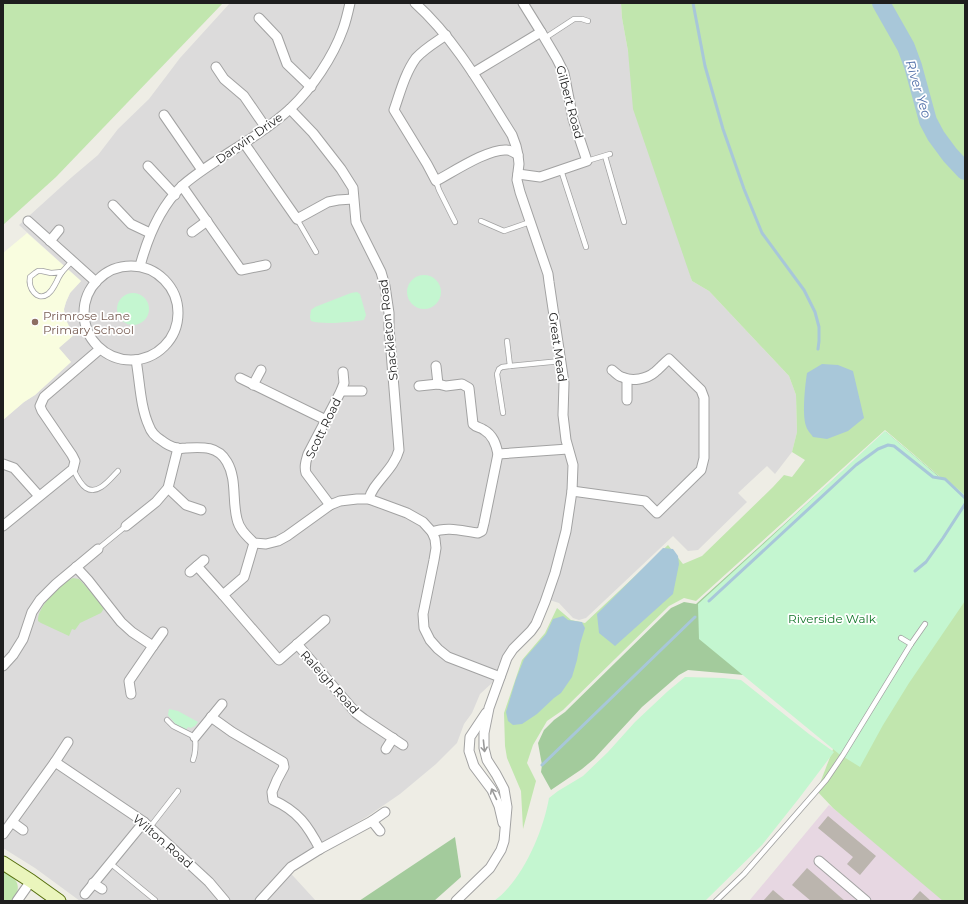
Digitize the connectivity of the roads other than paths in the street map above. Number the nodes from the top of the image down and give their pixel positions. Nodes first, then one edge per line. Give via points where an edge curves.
1 (350, 3) edge
2 (415, 3) edge
3 (523, 3) edge
4 (259, 18) dead end
5 (588, 21) dead end
6 (446, 35) junction
7 (543, 35) junction
8 (216, 67) dead end
9 (473, 73) junction
10 (311, 87) junction
11 (290, 109) junction
12 (164, 115) dead end
13 (266, 128) junction
14 (244, 143) junction
15 (518, 155) junction
16 (587, 161) junction
17 (148, 166) dead end
18 (202, 170) junction
19 (561, 170) junction
20 (518, 174) junction
21 (436, 181) junction
22 (182, 186) junction
23 (174, 195) junction
24 (353, 199) junction
25 (113, 205) dead end
26 (298, 219) junction
27 (28, 221) dead end
28 (207, 221) junction
29 (481, 221) dead end
30 (455, 222) dead end
31 (530, 222) junction
32 (624, 222) dead end
33 (60, 230) dead end
34 (192, 232) dead end
35 (150, 233) junction
36 (50, 241) junction
37 (586, 247) dead end
38 (316, 252) dead end
39 (72, 261) junction
40 (266, 265) dead end
41 (140, 266) junction
42 (62, 272) junction
43 (96, 282) junction
44 (507, 341) dead end
45 (100, 349) junction
46 (136, 360) junction
47 (561, 362) junction
48 (436, 366) dead end
49 (510, 366) junction
50 (261, 370) dead end
51 (612, 370) dead end
52 (343, 372) dead end
53 (240, 378) dead end
54 (627, 379) junction
55 (253, 384) junction
56 (438, 384) junction
57 (419, 386) dead end
58 (341, 391) junction
59 (362, 391) dead end
60 (626, 400) dead end
61 (503, 413) dead end
62 (326, 420) junction
63 (178, 448) junction
64 (568, 449) junction
65 (498, 454) junction
66 (3, 464) edge
67 (73, 469) junction
68 (118, 471) dead end
69 (168, 488) junction
70 (572, 490) junction
71 (38, 496) junction
72 (369, 500) junction
73 (330, 505) junction
74 (201, 510) dead end
75 (3, 526) edge
76 (126, 526) joint
77 (432, 532) junction
78 (254, 543) junction
79 (98, 549) joint
80 (76, 567) junction
81 (190, 572) dead end
82 (223, 595) junction
83 (325, 620) dead end
84 (925, 624) dead end
85 (163, 632) dead end
86 (901, 638) dead end
87 (296, 644) junction
88 (911, 644) junction
89 (153, 646) junction
90 (3, 666) edge
91 (500, 676) junction
92 (131, 694) dead end
93 (222, 704) dead end
94 (488, 708) junction
95 (211, 717) junction
96 (167, 720) dead end
97 (195, 737) junction
98 (393, 738) junction
99 (68, 742) dead end
100 (403, 745) dead end
101 (386, 749) dead end
102 (193, 760) dead end
103 (54, 762) junction
104 (178, 791) dead end
105 (385, 812) dead end
106 (372, 821) junction
107 (12, 822) junction
108 (147, 825) junction
109 (23, 830) dead end
110 (380, 831) dead end
111 (505, 831) junction
112 (3, 834) edge
113 (320, 850) junction
114 (819, 861) dead end
115 (3, 863) edge
116 (110, 863) junction
117 (31, 881) junction
118 (93, 883) junction
119 (102, 889) dead end
120 (85, 894) dead end
121 (155, 900) edge
122 (17, 901) edge
123 (59, 901) edge
124 (225, 901) edge
125 (260, 901) edge
126 (456, 901) edge
127 (716, 901) edge
128 (866, 901) edge

1 - 10 street, Darwin Drive via 343,30
2 - 6 street, Great Mead
3 - 7 street, Gilbert Road
4 - 10 street via 277,37 287,64
5 - 7 lane via 574,19
6 - 9 street, Great Mead
6 - 21 street via 426,48 409,69 394,110
7 - 9 street
7 - 16 street, Gilbert Road via 564,73 573,119
8 - 13 street via 224,79 244,96
9 - 15 street, Great Mead via 512,135
10 - 11 street, Darwin Drive
11 - 13 street, Darwin Drive
11 - 24 street, Shackleton Road via 342,169 353,188
12 - 18 street
13 - 14 street, Darwin Drive
14 - 18 street, Darwin Drive
14 - 26 street
15 - 20 street, Great Mead
15 - 21 street via 508,150 498,150
16 - 19 street
16 - 32 lane via 607,155
17 - 23 street
18 - 22 street, Darwin Drive
19 - 20 street via 540,177
19 - 37 lane
20 - 31 street, Great Mead via 520,192
21 - 30 lane
22 - 23 street, Darwin Drive
22 - 28 street
23 - 35 street, Darwin Drive
24 - 26 street via 328,202
24 - 72 street, Shackleton Road via 356,222 381,272 385,286 399,442 394,463 373,489
25 - 35 street via 131,224
26 - 38 lane
27 - 36 street
28 - 34 street
28 - 40 street via 241,270
29 - 31 lane via 504,231
31 - 47 street, Great Mead via 548,274
33 - 36 street
35 - 41 street, Darwin Drive
36 - 39 street
39 - 42 lane
39 - 43 street
41 - 43 street via 128,265 114,269
41 - 46 street via 165,280 177,302 177,312 173,331 165,344 152,354
42 - 42 lane via 52,291 45,296 37,295 31,288 32,275 38,271
43 - 45 street via 87,297 85,317 86,329
44 - 49 lane
45 - 46 street via 125,361
45 - 67 street via 44,397 40,406 72,455 75,462
46 - 63 street via 145,416 150,428 158,438
47 - 49 lane
47 - 64 street, Great Mead via 564,383 563,415
48 - 56 street
49 - 61 lane via 499,368 498,371
50 - 55 street
51 - 54 street
52 - 58 street, Scott Road via 344,383
53 - 55 street
54 - 60 street
54 - 70 street via 646,377 669,359 701,390 704,398 704,458 701,470 657,513 645,501
55 - 62 street
56 - 57 street
56 - 65 street via 462,384 469,388 473,424 490,434
58 - 59 street, Scott Road
58 - 62 street, Scott Road
62 - 73 street, Scott Road via 308,454 305,468
63 - 69 street
63 - 78 street via 213,449 227,461 232,471 237,519
64 - 65 street
64 - 70 street, Great Mead via 573,466
65 - 77 street via 482,531 478,533 448,529
66 - 71 street via 14,468
67 - 68 lane via 86,488 93,490 103,486
67 - 71 street
69 - 74 street via 186,505
69 - 76 street via 156,502
70 - 91 street, Great Mead via 563,545 546,602 536,624 507,658
71 - 75 street
72 - 73 street via 340,501
72 - 77 street via 423,522
73 - 78 street via 278,541
76 - 79 lane
77 - 91 street via 436,548 423,614 424,628 430,640 448,657
78 - 82 street via 244,577
79 - 80 street
80 - 89 street via 120,622
80 - 90 street via 40,600 32,612 23,639
81 - 82 street, Raleigh Road via 201,563
82 - 87 street, Raleigh Road via 279,660
83 - 87 street, Raleigh Road
84 - 88 lane
85 - 89 street
86 - 88 lane
87 - 98 street, Raleigh Road via 356,713
88 - 127 lane via 826,780 744,874
89 - 92 street via 129,681
91 - 94 street, Great Mead
93 - 95 street
94 -> 111 street, Great Mead via 484,748 487,760 504,789 507,807
111 -> 94 street, Great Mead via 492,790 474,766 469,751 470,737
95 - 97 street
95 - 113 street via 283,762 284,767 272,792 274,800 297,815 312,834
96 - 97 lane via 173,726
97 - 102 lane via 196,752
98 - 100 street, Raleigh Road
98 - 101 street
99 - 103 street
103 - 107 street
103 - 108 street, Wilton Road
104 - 108 lane
105 - 106 street
106 - 110 street
106 - 113 street
107 - 109 street
107 - 112 street
108 - 116 street
108 - 124 street, Wilton Road via 209,882
111 - 126 street, Great Mead via 501,850 490,868
113 - 125 street via 291,867
114 - 128 street
115 - 117 street
116 - 118 street
116 - 121 lane
117 - 122 street
117 - 123 street
118 - 119 street
118 - 120 street

